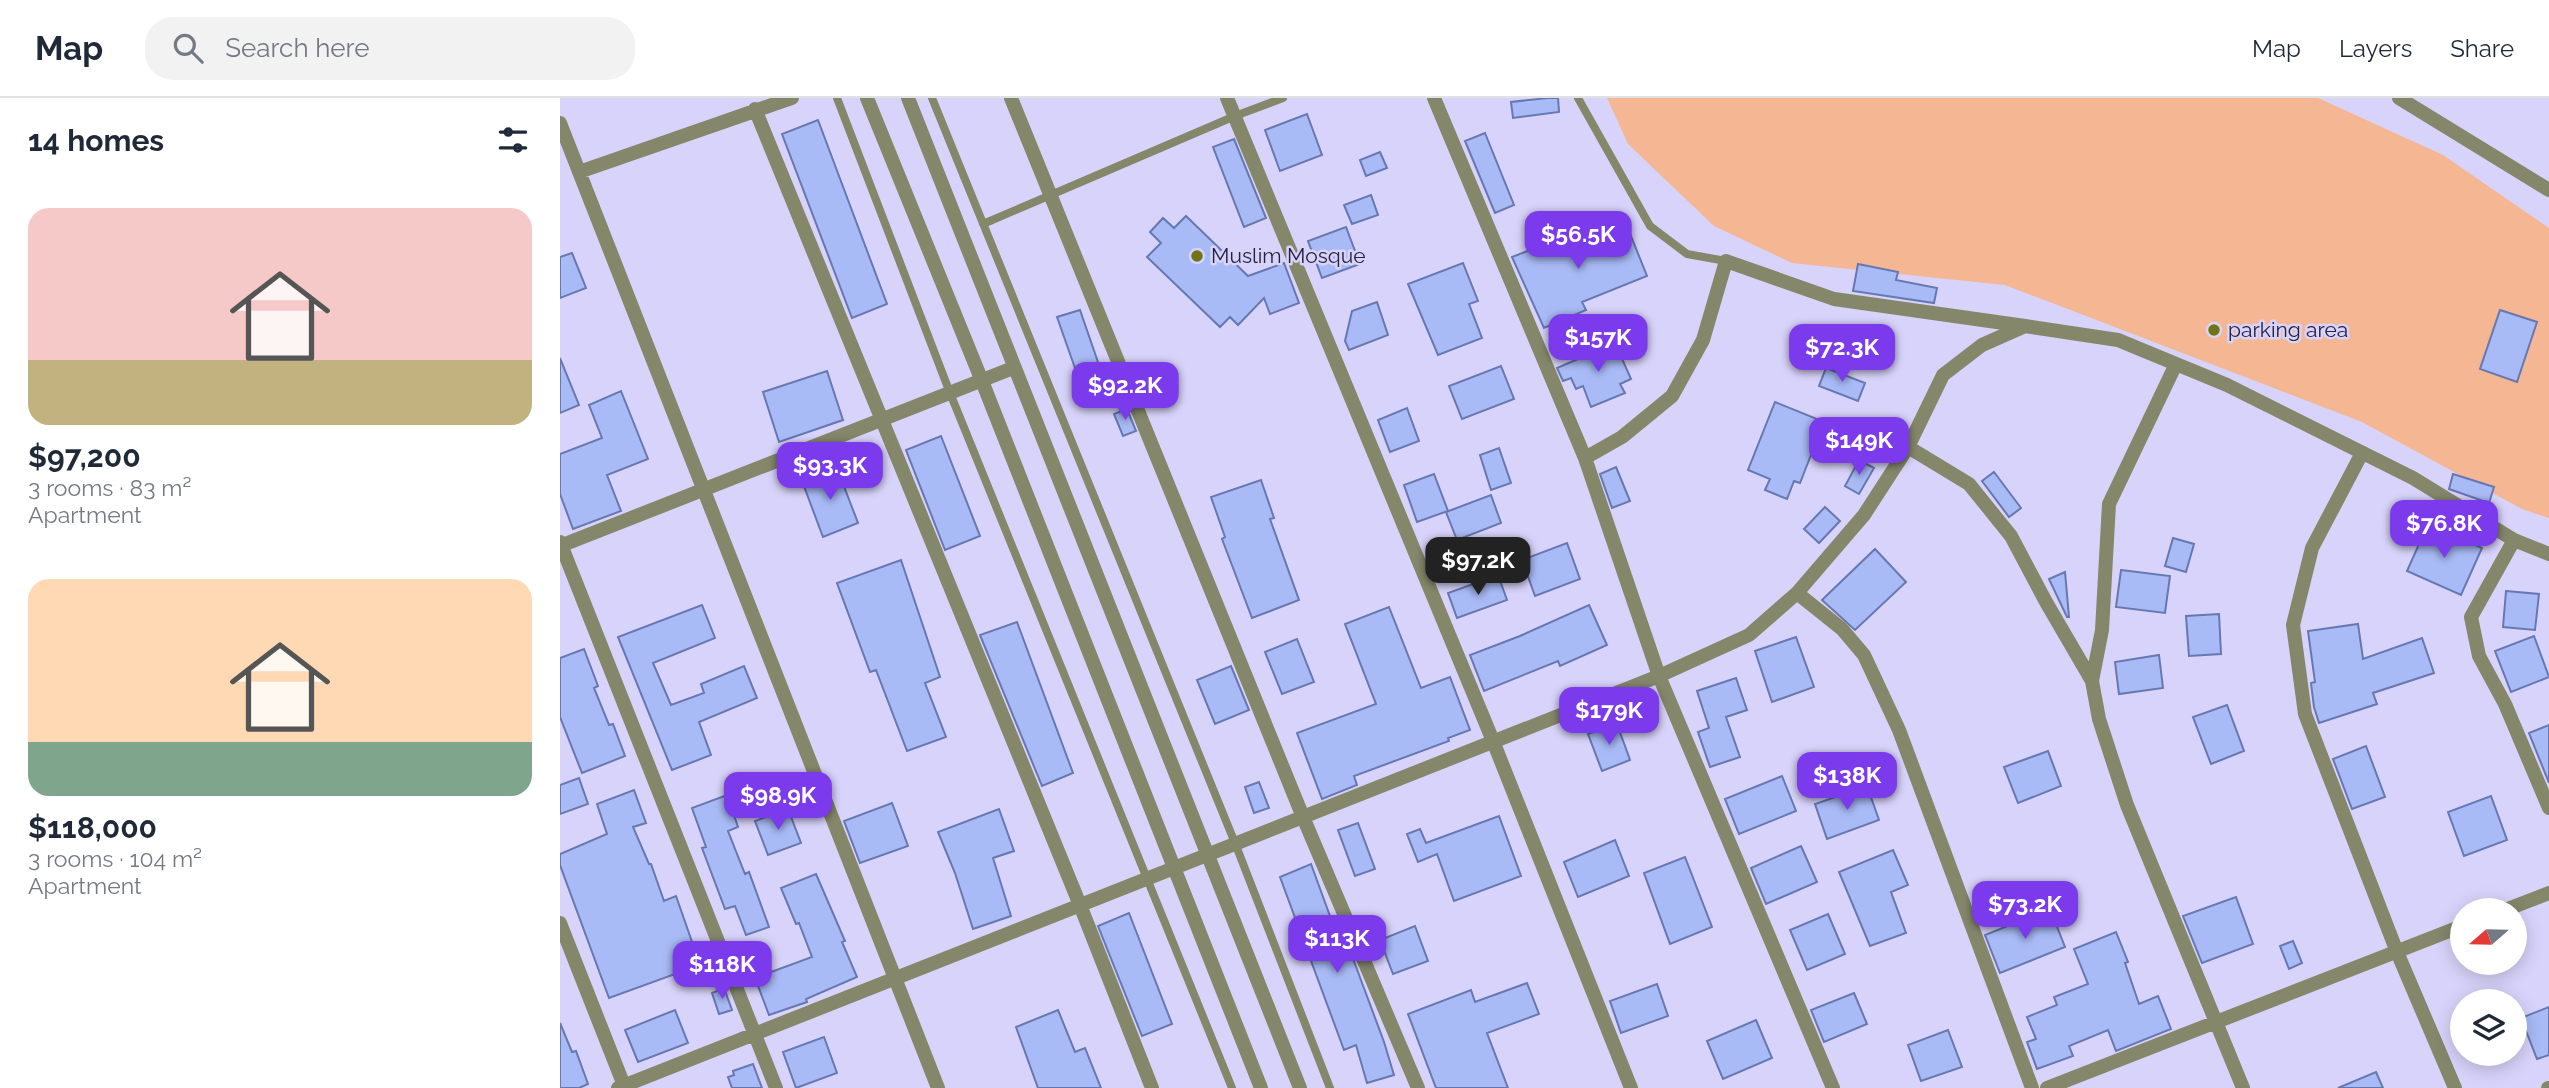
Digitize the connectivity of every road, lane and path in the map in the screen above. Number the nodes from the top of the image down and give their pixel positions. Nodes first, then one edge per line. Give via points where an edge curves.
1 (792, 98) edge
2 (837, 98) edge
3 (867, 98) edge
4 (908, 98) edge
5 (932, 98) edge
6 (1011, 98) edge
7 (1227, 98) edge
8 (1283, 98) edge
9 (1434, 98) edge
10 (1578, 98) edge
11 (2399, 98) edge
12 (755, 109) junction
13 (1235, 116) junction
14 (560, 123) edge
15 (579, 172) junction
16 (2549, 189) edge
17 (1050, 194) junction
18 (983, 224) junction
19 (1726, 261) junction
20 (2025, 326) junction
21 (2176, 364) junction
22 (1013, 368) junction
23 (982, 381) junction
24 (950, 393) junction
25 (880, 420) junction
26 (1908, 447) junction
27 (2362, 453) junction
28 (1585, 458) junction
29 (704, 490) junction
30 (2514, 540) junction
31 (561, 545) edge
32 (2549, 554) edge
33 (1797, 593) junction
34 (1659, 676) junction
35 (2092, 681) junction
36 (1493, 741) junction
37 (2549, 808) edge
38 (1303, 817) junction
39 (1235, 843) junction
40 (1208, 855) junction
41 (1174, 868) junction
42 (1146, 879) junction
43 (2549, 893) edge
44 (2527, 902) edge
45 (1080, 905) junction
46 (560, 923) edge
47 (2450, 931) edge
48 (2397, 952) junction
49 (895, 978) junction
50 (2216, 1022) junction
51 (754, 1034) junction
52 (622, 1087) edge
53 (776, 1088) edge
54 (938, 1088) edge
55 (1152, 1088) edge
56 (1232, 1088) edge
57 (1261, 1088) edge
58 (1300, 1088) edge
59 (1330, 1088) edge
60 (1418, 1088) edge
61 (1631, 1088) edge
62 (1833, 1088) edge
63 (2032, 1088) edge
64 (2047, 1088) edge
65 (2242, 1088) edge
66 (2455, 1088) edge

1 - 12 street
2 - 24 lane
3 - 23 street
4 - 22 street
5 - 18 lane
6 - 17 street
7 - 13 street
8 - 13 lane
9 - 28 street
10 - 19 lane via 1650,226 1687,254
11 - 16 street
12 - 15 street
12 - 25 street
13 - 17 lane
13 - 36 street
14 - 15 street
15 - 29 street
17 - 18 lane
17 - 38 street
18 - 39 lane
19 - 20 street via 1834,299
19 - 28 street via 1703,340 1672,396 1622,437
20 - 21 street via 2118,340
20 - 26 street via 1982,345 1943,375
21 - 27 street
21 - 35 street via 2109,504 2102,630
22 - 23 street
22 - 40 street
23 - 24 street
23 - 41 street
24 - 25 street
24 - 42 lane
25 - 29 street
25 - 45 street
26 - 33 street via 1864,515
26 - 35 street via 1969,484 2011,536
27 - 30 street via 2413,478
27 - 48 street via 2312,548 2294,625 2305,714
28 - 34 street
29 - 31 street
29 - 49 street
30 - 32 street
30 - 37 street via 2471,617 2479,656 2505,704
31 - 51 street
33 - 34 street via 1749,635
33 - 63 street via 1842,629 1864,655 1899,730
34 - 36 street
34 - 62 street
35 - 50 street via 2099,719 2127,805
36 - 38 street
36 - 61 street
38 - 39 street
38 - 60 street
39 - 40 street
39 - 59 lane
40 - 41 street
40 - 58 street
41 - 42 street
41 - 57 street
42 - 45 street
42 - 56 lane
43 - 44 street
45 - 49 street
45 - 55 street
46 - 52 street
47 - 48 street
48 - 50 street
48 - 66 street
49 - 51 street
49 - 54 street
50 - 64 street
50 - 65 street
51 - 52 street
51 - 53 street

